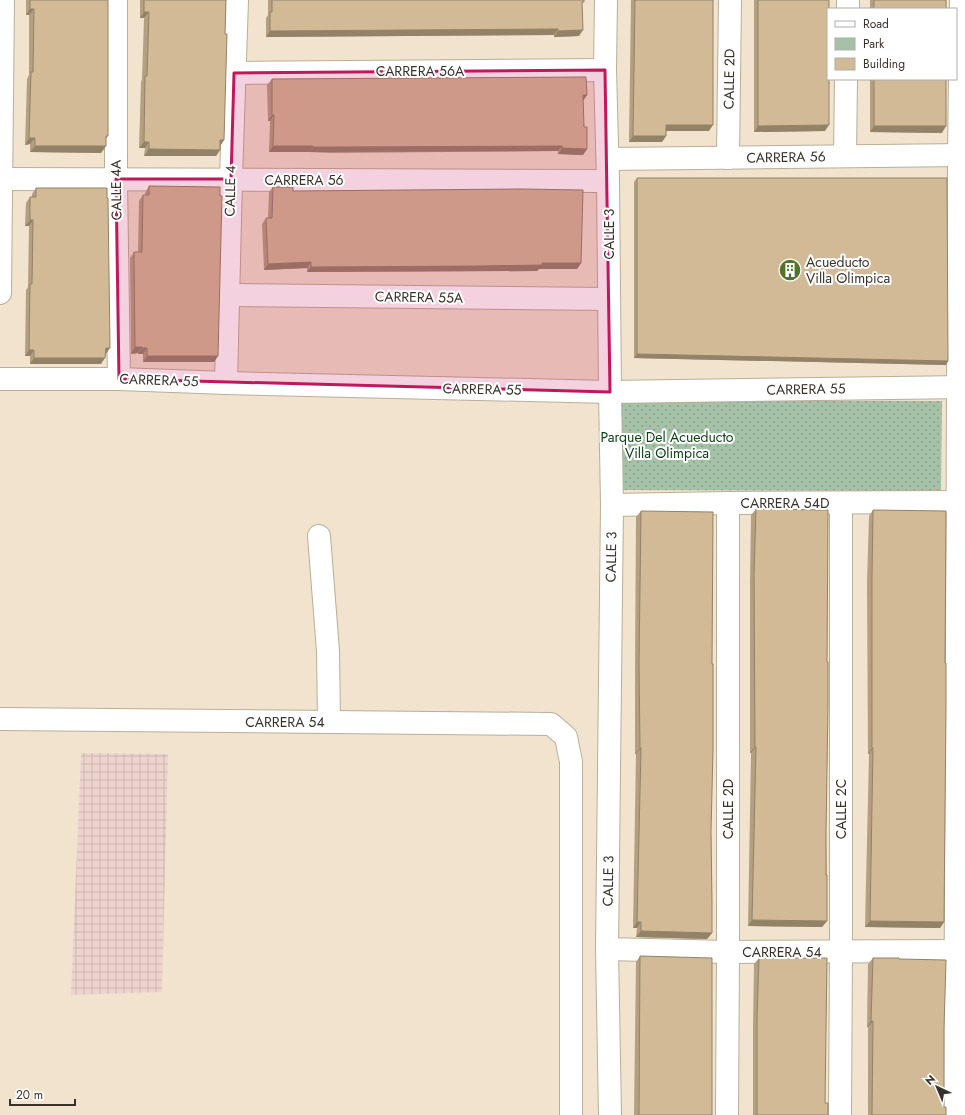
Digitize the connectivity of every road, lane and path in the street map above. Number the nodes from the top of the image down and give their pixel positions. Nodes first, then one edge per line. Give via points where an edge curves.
1 (3, 0) edge
2 (116, 0) edge
3 (237, 0) edge
4 (606, 0) edge
5 (730, 0) edge
6 (961, 0) edge
7 (606, 70) junction
8 (234, 73) junction
9 (846, 80) edge
10 (962, 155) edge
11 (845, 156) junction
12 (728, 158) junction
13 (608, 159) junction
14 (1, 179) edge
15 (116, 179) junction
16 (230, 179) junction
17 (608, 181) junction
18 (0, 293) edge
19 (228, 295) junction
20 (609, 299) junction
21 (0, 379) edge
22 (119, 379) junction
23 (226, 383) junction
24 (962, 387) edge
25 (610, 392) junction
26 (958, 502) junction
27 (728, 503) junction
28 (841, 503) junction
29 (612, 506) junction
30 (319, 536) dead end
31 (0, 719) edge
32 (329, 722) junction
33 (961, 826) edge
34 (959, 937) edge
35 (607, 949) junction
36 (841, 951) junction
37 (728, 952) junction
38 (571, 1115) edge
39 (610, 1115) edge
40 (727, 1115) edge
41 (840, 1115) edge
42 (955, 1115) edge

1 - 14 street
2 - 15 street, CALLE 4A
3 - 8 street, CALLE 4
4 - 7 street, CALLE 3
5 - 12 street, CALLE 2D
6 - 10 street
7 - 8 street, CARRERA 56A
7 - 13 street, CALLE 3
8 - 16 street, CALLE 4
9 - 11 street
10 - 11 street, CARRERA 56
10 - 24 street
11 - 12 street, CARRERA 56
12 - 13 street, CARRERA 56
13 - 17 street, CALLE 3
14 - 15 street, CARRERA 56
14 - 18 street
15 - 16 street, CARRERA 56
15 - 22 street, CALLE 4A
16 - 17 street, CARRERA 56
16 - 19 street, CALLE 4
17 - 20 street, CALLE 3
19 - 20 street, CARRERA 55A
19 - 23 street, CALLE 4
20 - 25 street, CALLE 3
21 - 22 street, CARRERA 55
22 - 23 street, CARRERA 55
23 - 25 street, CARRERA 55
24 - 25 street, CARRERA 55
24 - 26 street
25 - 29 street, CALLE 3
26 - 28 street, CARRERA 54D
26 - 33 street
27 - 28 street, CARRERA 54D
27 - 29 street, CARRERA 54D
27 - 37 street, CALLE 2D
28 - 36 street, CALLE 2C
29 - 35 street, CALLE 3
30 - 32 street via 328,651
31 - 32 street, CARRERA 54
32 - 38 street, CARRERA 54 via 551,724 566,737 571,762
33 - 34 street
34 - 36 street, CARRERA 54
34 - 42 street
35 - 37 street, CARRERA 54
35 - 39 street, CALLE 3
36 - 37 street, CARRERA 54
36 - 41 street, CALLE 2C
37 - 40 street, CALLE 2D

